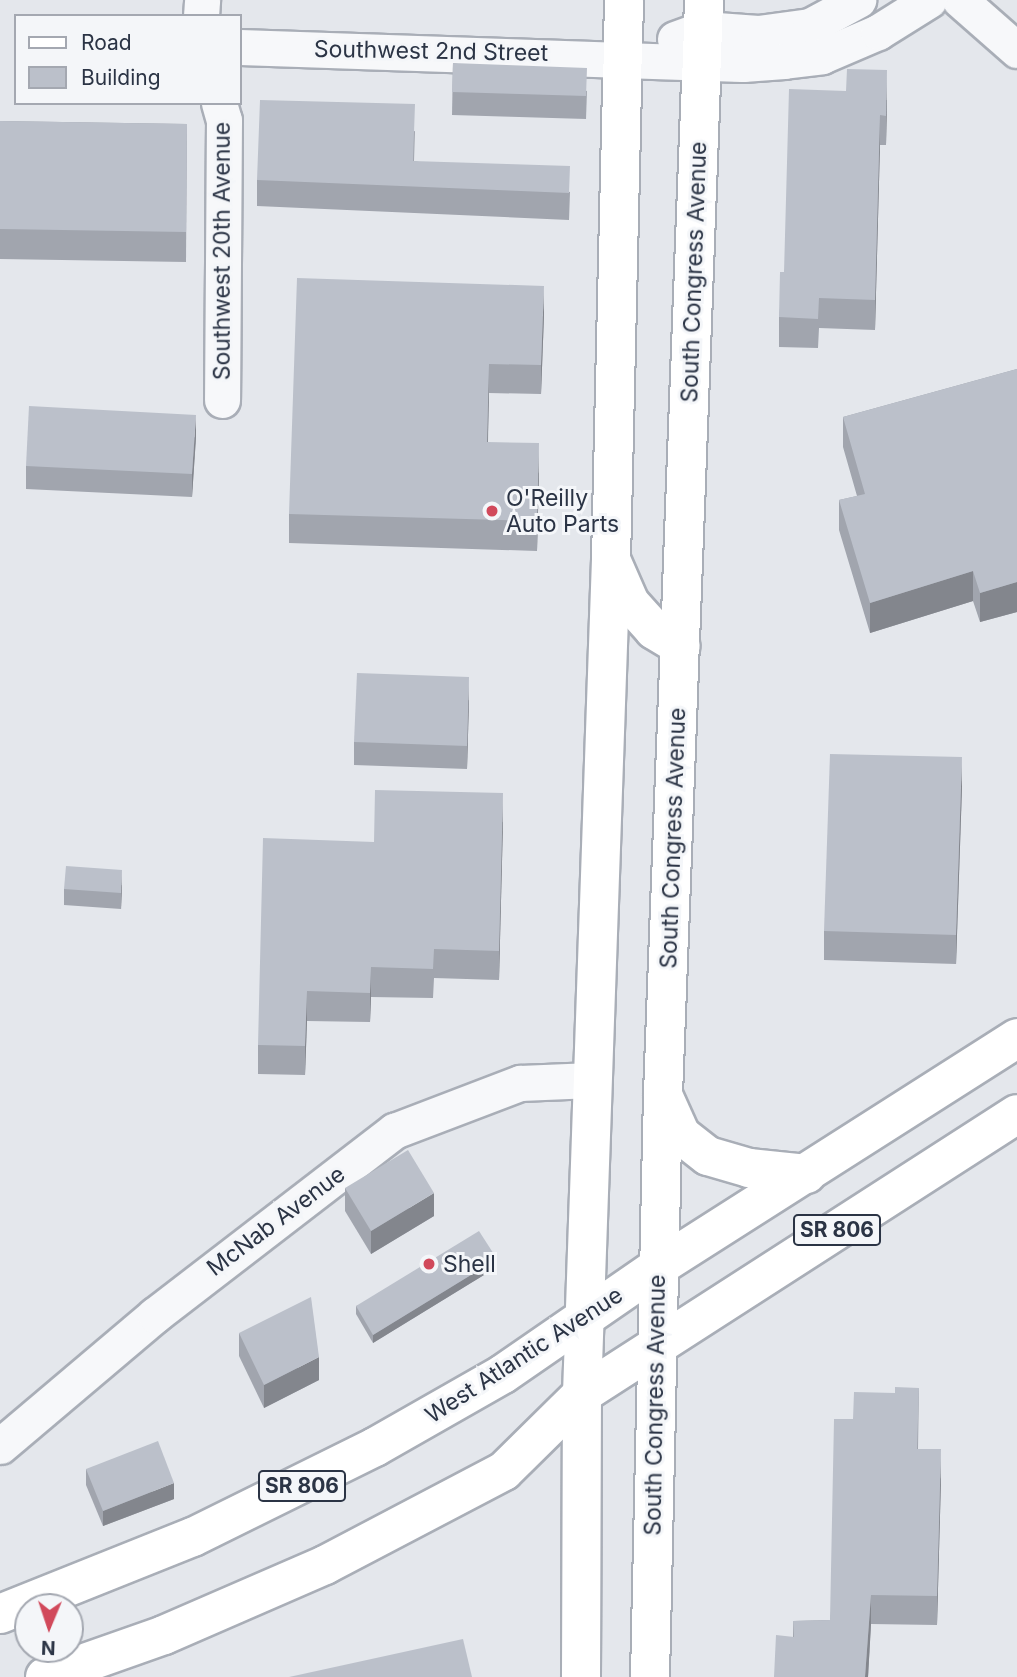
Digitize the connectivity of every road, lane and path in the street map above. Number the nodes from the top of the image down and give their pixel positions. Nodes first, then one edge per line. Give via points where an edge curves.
1 (624, 0) edge
2 (858, 0) edge
3 (929, 0) edge
4 (960, 0) edge
5 (703, 30) edge
6 (242, 47) edge
7 (1017, 50) edge
8 (622, 57) junction
9 (220, 105) edge
10 (222, 400) dead end
11 (611, 560) junction
12 (681, 646) junction
13 (1017, 1038) edge
14 (592, 1080) junction
15 (663, 1094) junction
16 (1017, 1114) edge
17 (807, 1174) junction
18 (658, 1267) junction
19 (584, 1320) junction
20 (656, 1342) junction
21 (582, 1394) junction
22 (0, 1446) edge
23 (1, 1617) edge
24 (45, 1677) edge
25 (581, 1677) edge
26 (650, 1677) edge

1 - 8 main road
2 - 5 street via 810,26 758,33
3 - 5 street via 878,32 822,56 743,64
4 - 7 street
5 - 8 street, Southwest 2nd Street
5 - 12 main road, South Congress Avenue
6 - 8 street, Southwest 2nd Street
8 - 11 main road
9 - 10 street, Southwest 20th Avenue via 224,120
11 - 12 main road via 630,603 654,630
11 - 14 main road
12 - 15 main road, South Congress Avenue
13 - 17 main road, West Atlantic Avenue / SR 806
14 - 19 main road
14 - 22 street, McNab Avenue via 520,1083 394,1131 155,1315
15 - 17 main road via 681,1135 708,1156 749,1168
15 - 18 main road, South Congress Avenue
16 - 20 main road, SR 806
17 - 18 main road, West Atlantic Avenue / SR 806
18 - 19 main road, West Atlantic Avenue / SR 806
18 - 20 main road, South Congress Avenue
19 - 21 main road
19 - 23 main road, West Atlantic Avenue / SR 806 via 503,1374 288,1492
20 - 21 main road, SR 806
20 - 26 main road, South Congress Avenue
21 - 24 main road, SR 806 via 505,1471 406,1526 164,1635
21 - 25 main road

